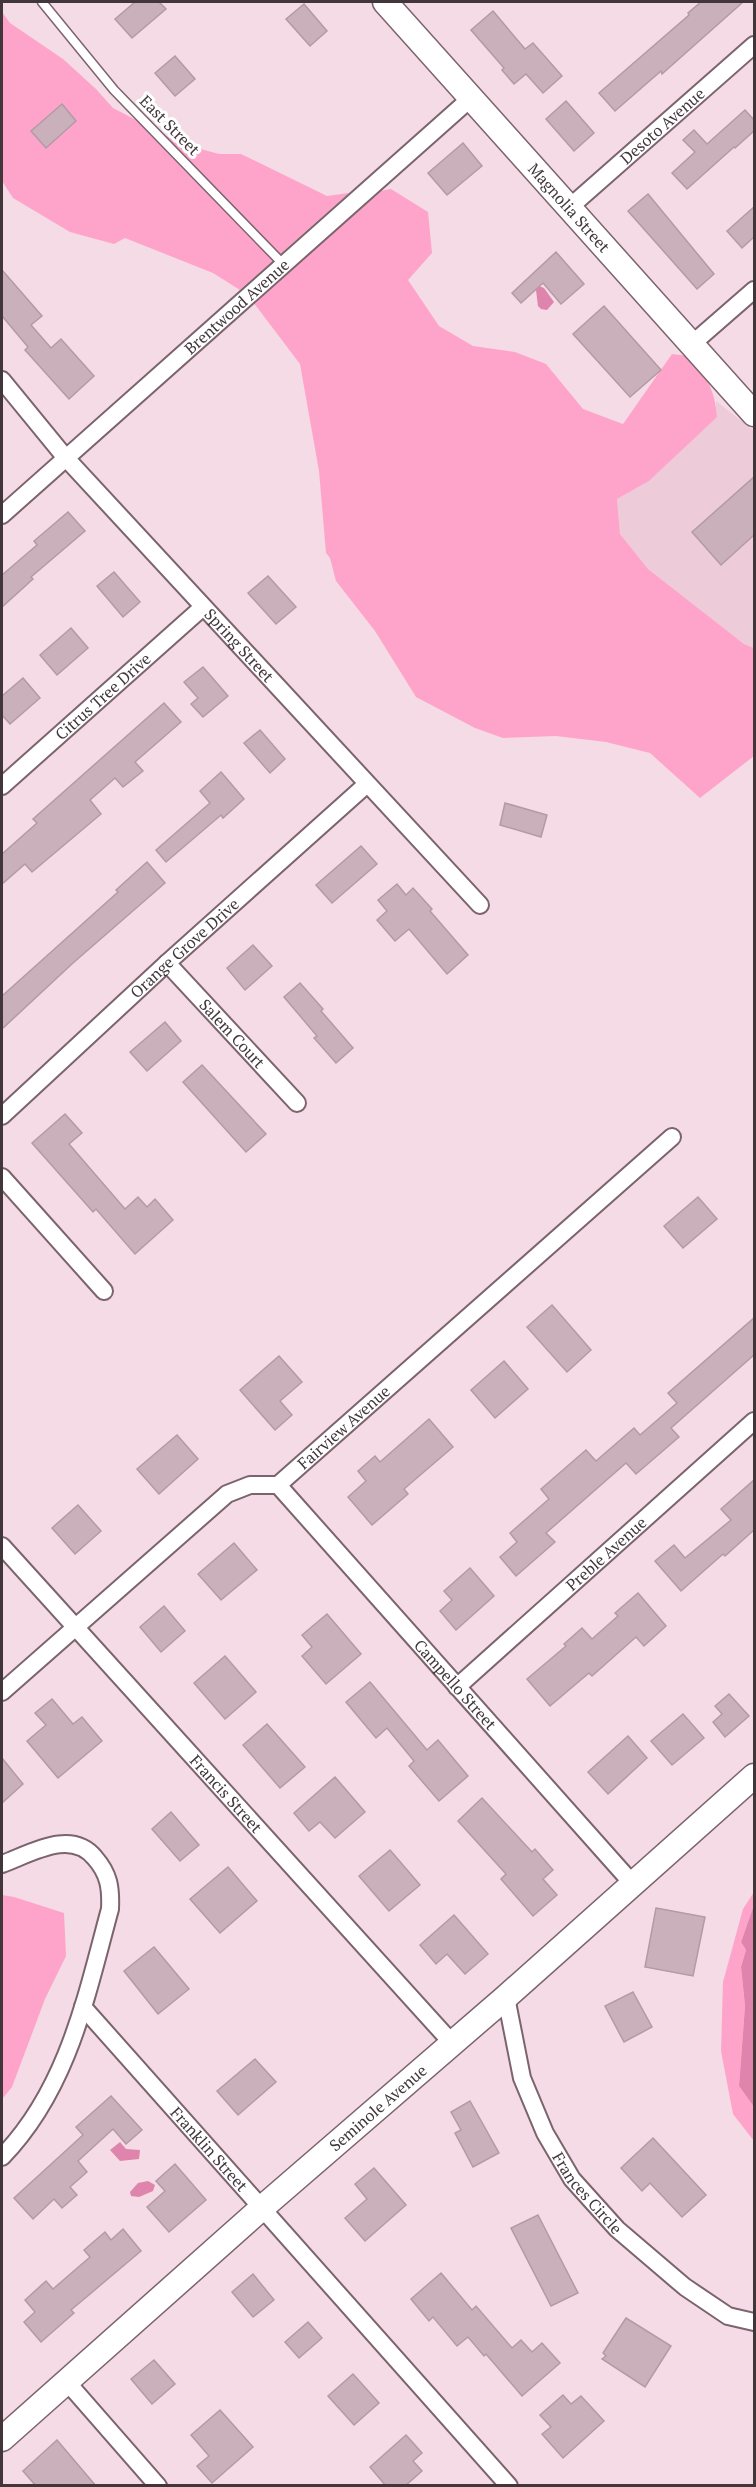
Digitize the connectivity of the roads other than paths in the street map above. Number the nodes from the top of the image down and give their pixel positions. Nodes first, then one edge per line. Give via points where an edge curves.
1 (42, 2) edge
2 (385, 2) edge
3 (754, 45) edge
4 (471, 98) junction
5 (570, 207) junction
6 (283, 264) junction
7 (754, 290) edge
8 (693, 344) junction
9 (2, 380) edge
10 (754, 414) edge
11 (66, 457) junction
12 (2, 515) edge
13 (203, 607) junction
14 (367, 783) junction
15 (2, 786) edge
16 (480, 905) dead end
17 (167, 963) junction
18 (297, 1103) dead end
19 (2, 1116) edge
20 (672, 1137) dead end
21 (2, 1178) edge
22 (104, 1291) dead end
23 (754, 1421) edge
24 (278, 1485) junction
25 (2, 1546) edge
26 (75, 1629) junction
27 (458, 1687) junction
28 (2, 1692) edge
29 (754, 1776) edge
30 (2, 1864) edge
31 (632, 1883) junction
32 (506, 1997) junction
33 (83, 2007) junction
34 (452, 2043) junction
35 (2, 2157) edge
36 (263, 2207) junction
37 (754, 2322) edge
38 (67, 2382) junction
39 (2, 2439) edge
40 (158, 2486) edge
41 (509, 2486) edge

1 - 6 lane, East Street via 114,90
2 - 4 street, Magnolia Street
3 - 5 street, Desoto Avenue
4 - 5 street, Magnolia Street
4 - 6 street, Brentwood Avenue
5 - 8 street, Magnolia Street
6 - 11 street, Brentwood Avenue
7 - 8 street
8 - 10 street, Magnolia Street
9 - 11 street, Spring Street
11 - 12 street, Brentwood Avenue
11 - 13 street, Spring Street
13 - 14 street, Spring Street
13 - 15 street, Citrus Tree Drive
14 - 16 street, Spring Street
14 - 17 street, Orange Grove Drive
17 - 18 street, Salem Court
17 - 19 street, Orange Grove Drive
20 - 24 street, Fairview Avenue
21 - 22 street
23 - 27 street, Preble Avenue
24 - 26 street via 250,1485 227,1494
24 - 27 street, Campello Street
25 - 26 street, Francis Street
26 - 28 street
26 - 34 street, Francis Street
27 - 31 street, Campello Street
29 - 31 street, Seminole Avenue
30 - 33 street via 64,1843 78,1844 104,1867 111,1888 111,1909
31 - 32 street, Seminole Avenue
32 - 34 street, Seminole Avenue
32 - 37 street, Frances Circle via 522,2078 545,2133 572,2179 617,2229 685,2287 728,2316
33 - 35 street via 54,2086 30,2125
33 - 36 street, Franklin Street
34 - 36 street, Seminole Avenue
36 - 38 street, Seminole Avenue
36 - 41 street, Franklin Street
38 - 39 street, Seminole Avenue
38 - 40 street

